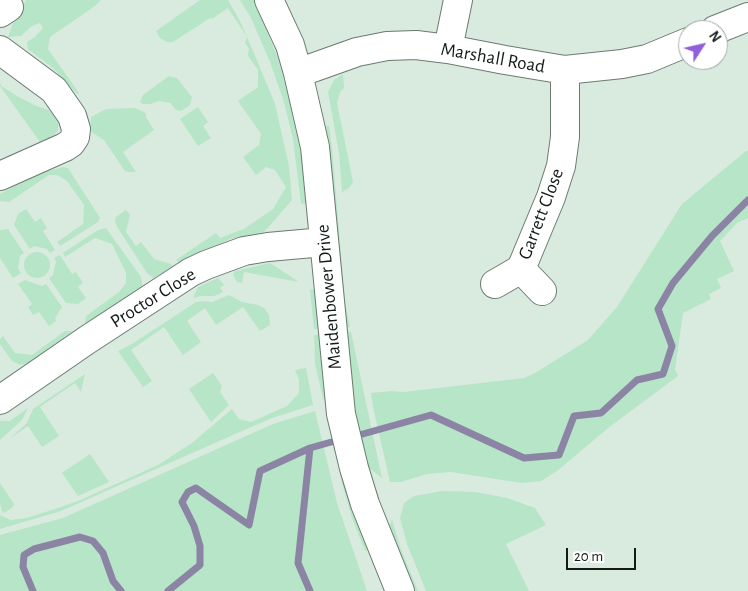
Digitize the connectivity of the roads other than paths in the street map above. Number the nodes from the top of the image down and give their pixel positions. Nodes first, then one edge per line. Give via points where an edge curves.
1 (270, 0) edge
2 (458, 0) edge
3 (748, 17) edge
4 (728, 25) edge
5 (678, 46) edge
6 (448, 49) junction
7 (0, 50) edge
8 (565, 70) junction
9 (298, 73) junction
10 (0, 176) edge
11 (324, 242) junction
12 (521, 269) junction
13 (495, 284) dead end
14 (542, 291) dead end
15 (0, 400) edge
16 (400, 591) edge

1 - 9 street, Maidenbower Drive via 290,45
2 - 6 street
3 - 4 street
5 - 8 street, Marshall Road via 647,59
6 - 8 street, Marshall Road
6 - 9 street, Marshall Road via 387,46 347,55
7 - 10 street via 54,90 72,116 76,129 75,137 65,147
8 - 12 street, Garrett Close via 565,137 561,166
9 - 11 street, Maidenbower Drive via 315,147
11 - 15 street, Proctor Close via 244,251 191,272
11 - 16 street, Maidenbower Drive via 341,414 365,504
12 - 13 street, Garrett Close
12 - 14 street, Garrett Close

